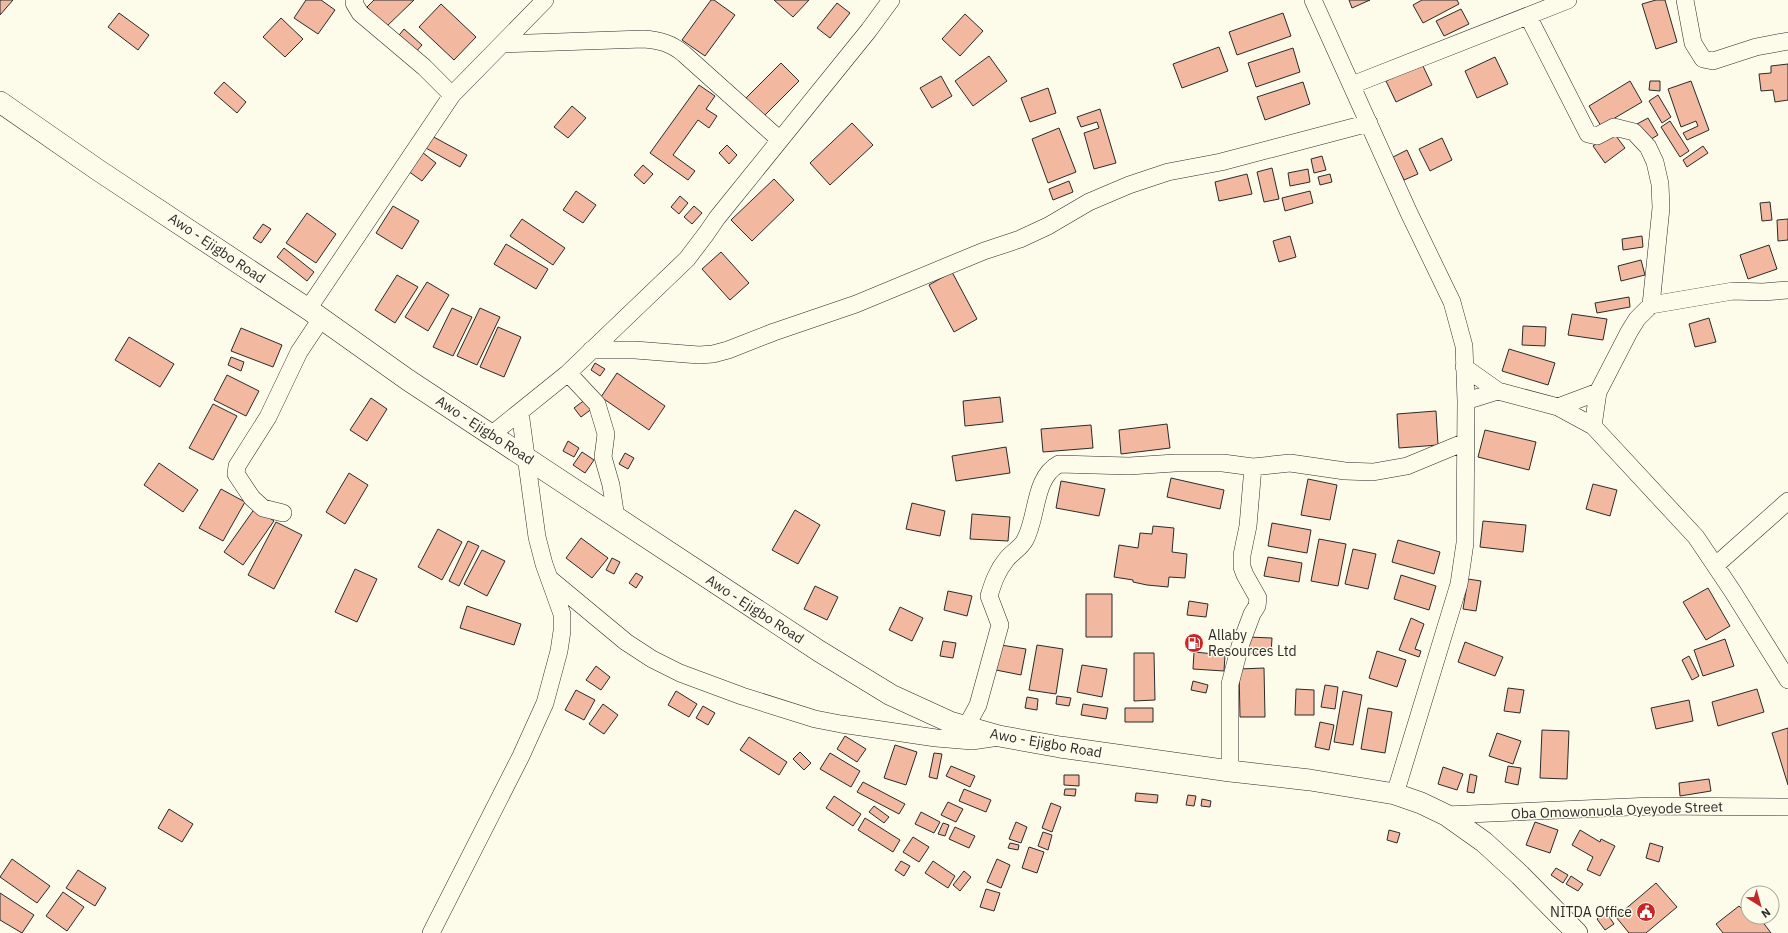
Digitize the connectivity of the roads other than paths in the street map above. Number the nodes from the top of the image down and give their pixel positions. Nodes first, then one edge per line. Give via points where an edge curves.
1 (355, 0) edge
2 (545, 0) edge
3 (1313, 0) edge
4 (1568, 0) edge
5 (1685, 0) edge
6 (886, 2) edge
7 (1528, 16) junction
8 (1788, 41) edge
9 (503, 44) junction
10 (1352, 85) junction
11 (452, 95) junction
12 (0, 102) edge
13 (1369, 123) junction
14 (780, 140) junction
15 (1788, 290) edge
16 (1651, 305) junction
17 (314, 314) junction
18 (592, 350) junction
19 (1464, 367) junction
20 (568, 373) junction
21 (1498, 391) junction
22 (1598, 392) junction
23 (1466, 401) junction
24 (1558, 407) junction
25 (520, 412) junction
26 (1593, 426) junction
27 (491, 435) junction
28 (1465, 442) junction
29 (527, 458) junction
30 (1253, 467) junction
31 (1788, 501) edge
32 (283, 514) dead end
33 (616, 518) junction
34 (1716, 565) junction
35 (550, 578) junction
36 (1788, 680) edge
37 (966, 727) junction
38 (999, 736) junction
39 (1230, 771) junction
40 (1395, 794) junction
41 (1788, 807) edge
42 (1446, 815) junction
43 (1568, 928) edge
44 (431, 933) edge

1 - 11 street via 354,3 360,13 424,67
2 - 9 street
3 - 10 street
4 - 7 street
5 - 8 street via 1693,43 1703,59 1713,61 1756,47
6 - 14 street via 869,30
7 - 10 street
7 - 16 street via 1588,134 1597,136 1614,127 1634,132 1648,147 1655,162 1660,184 1661,208
9 - 11 street
9 - 14 street via 643,39 660,41 674,46 684,54
10 - 13 street
11 - 17 street
12 - 17 main road, Awo - Ejigbo Road
13 - 18 street via 1221,162 1168,172 1129,185 1089,202 1020,239 984,251 856,304 728,350 699,355 635,350
13 - 19 street via 1452,302 1464,346
14 - 18 street via 687,259
15 - 16 street via 1733,291
16 - 22 street via 1637,319 1629,332
17 - 27 main road, Awo - Ejigbo Road
17 - 32 street via 268,417 237,466 236,474 252,498 263,508
18 - 20 street
19 - 21 street
19 - 23 street
20 - 25 street
20 - 33 street via 597,404 606,434 603,457
21 - 23 street
21 - 24 street
22 - 24 street
22 - 26 street
23 - 28 street
24 - 26 street
25 - 27 street
25 - 29 street
26 - 34 street via 1696,537
27 - 29 main road, Awo - Ejigbo Road
28 - 30 street via 1407,466 1373,472 1345,471 1290,463
28 - 40 street via 1466,543 1459,584
29 - 33 main road, Awo - Ejigbo Road
29 - 35 street via 537,537
30 - 37 street via 1223,463 1175,463 1128,466 1059,464 1052,468 1043,480 1024,541 1006,559 996,574 989,596 1000,625 978,705
30 - 39 street via 1242,567 1258,598 1240,646 1230,684
31 - 34 street
33 - 37 main road, Awo - Ejigbo Road via 812,647 885,691
34 - 36 street
35 - 38 street via 626,642 652,659 680,673 742,696 815,719 842,724 972,741
35 - 44 street via 562,614 562,631 545,703 522,756
37 - 38 main road, Awo - Ejigbo Road
38 - 39 main road, Awo - Ejigbo Road
39 - 40 main road, Awo - Ejigbo Road via 1310,780
40 - 42 main road, Awo - Ejigbo Road
41 - 42 street, Oba Omowonuola Oyeyode Street via 1652,806
42 - 43 main road, Awo - Ejigbo Road via 1484,842

